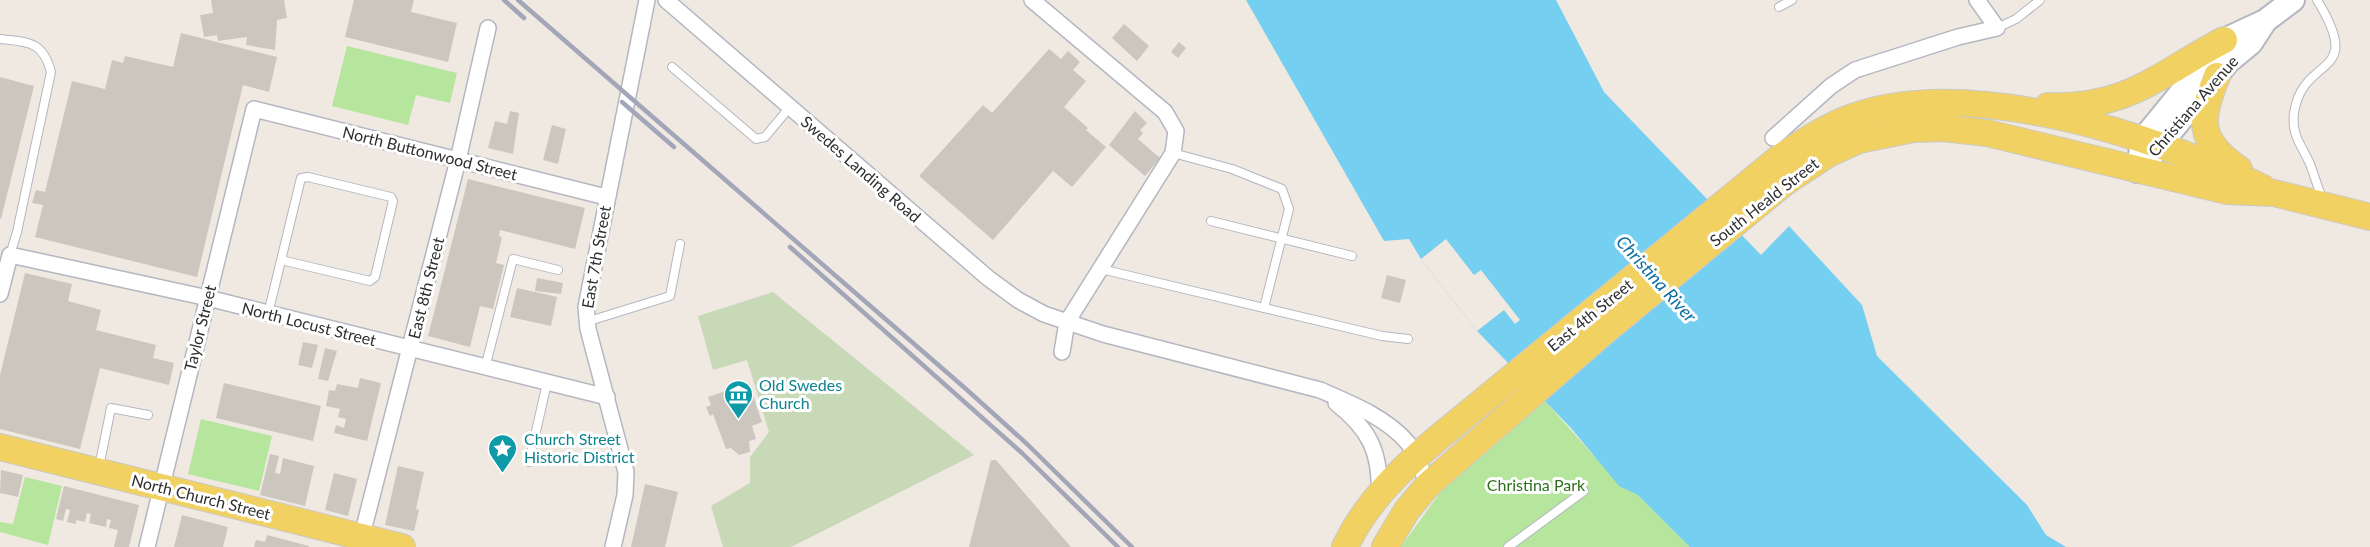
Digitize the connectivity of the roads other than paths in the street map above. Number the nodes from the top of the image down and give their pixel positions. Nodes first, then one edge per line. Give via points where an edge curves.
1 (647, 0) edge
2 (666, 0) edge
3 (1032, 0) edge
4 (1792, 0) edge
5 (1977, 0) edge
6 (2040, 0) edge
7 (2293, 0) edge
8 (2317, 0) edge
9 (1779, 7) dead end
10 (2265, 21) junction
11 (488, 28) dead end
12 (1997, 28) junction
13 (0, 39) edge
14 (2224, 40) junction
15 (672, 67) dead end
16 (2217, 76) junction
17 (2003, 106) junction
18 (790, 107) junction
19 (254, 109) joint
20 (1866, 126) junction
21 (1773, 138) dead end
22 (2152, 141) junction
23 (1173, 153) junction
24 (458, 160) junction
25 (2137, 171) junction
26 (2274, 193) junction
27 (606, 197) junction
28 (2325, 206) junction
29 (2370, 217) edge
30 (1211, 221) dead end
31 (1282, 238) junction
32 (680, 244) dead end
33 (10, 255) junction
34 (1352, 256) dead end
35 (281, 260) junction
36 (1101, 269) junction
37 (558, 270) dead end
38 (0, 294) edge
39 (208, 298) junction
40 (1264, 308) junction
41 (268, 314) junction
42 (586, 322) junction
43 (1067, 322) junction
44 (1408, 339) dead end
45 (410, 350) junction
46 (1062, 352) dead end
47 (485, 368) junction
48 (547, 383) junction
49 (1320, 390) junction
50 (608, 398) junction
51 (148, 415) dead end
52 (0, 447) edge
53 (1416, 457) junction
54 (529, 462) dead end
55 (98, 471) junction
56 (1428, 485) junction
57 (161, 487) junction
58 (1584, 491) dead end
59 (1379, 494) junction
60 (360, 542) edge
61 (147, 547) edge
62 (402, 547) edge
63 (613, 547) edge
64 (1345, 547) edge
65 (1385, 547) edge
66 (1508, 547) edge

1 - 27 street, East 7th Street
2 - 18 street, Swedes Landing Road
3 - 23 street via 1166,112 1176,131
4 - 9 lane
5 - 12 street
6 - 12 lane
7 - 10 main road, Christiana Avenue
8 - 28 lane via 2337,40 2335,53 2330,64 2312,75 2302,89 2294,112 2294,131
10 - 14 main road, Christiana Avenue
10 - 16 main road, Christiana Avenue via 2251,43
11 - 24 street, East 8th Street
12 - 21 street via 1855,70 1831,86
13 - 33 lane via 39,47 51,72
14 - 17 main road via 2151,84 2106,102
14 - 22 main road, Christiana Avenue
15 - 18 lane via 756,139 765,137
16 - 22 main road, Christiana Avenue
16 - 26 main road via 2204,109 2207,134 2228,162
17 - 20 main road, South Heald Street via 1936,102 1906,105
17 - 22 main road, South Heald Street
18 - 43 street, Swedes Landing Road via 988,278 1018,300
19 - 24 street, North Buttonwood Street
19 - 39 street, Taylor Street
20 - 25 main road, South Heald Street via 1966,129
20 - 53 main road, East 4th Street via 1805,141 1778,159
20 - 56 main road, South Heald Street via 1784,183
22 - 25 main road, Christiana Avenue
22 - 26 main road, South Heald Street
23 - 31 lane via 1232,169 1282,189 1289,208
23 - 36 street
24 - 27 street, North Buttonwood Street
24 - 45 street, East 8th Street
25 - 26 main road, South Heald Street via 2227,190
26 - 28 main road, South Heald Street
27 - 42 street, East 7th Street
28 - 29 main road, South Heald Street
30 - 31 lane
31 - 34 lane
31 - 40 lane
32 - 42 lane via 670,296
33 - 38 street
33 - 39 street, North Locust Street
35 - 35 lane via 301,178 391,197 375,277 370,281
35 - 41 lane
36 - 40 lane
36 - 43 street
37 - 47 lane via 513,259
39 - 41 street, North Locust Street
39 - 57 street, Taylor Street
40 - 44 lane
41 - 45 street, North Locust Street
42 - 50 street, East 7th Street
43 - 46 street
43 - 49 street, Swedes Landing Road
45 - 47 street, North Locust Street
45 - 60 street, East 8th Street
47 - 48 street, North Locust Street
48 - 50 street, North Locust Street
48 - 54 lane
49 - 53 street, Swedes Landing Road via 1387,425
49 - 59 street, Swedes Landing Road via 1364,428 1375,454
50 - 63 street, East 7th Street via 627,483
51 - 55 lane via 111,408
52 - 55 main road, North Church Street
53 - 56 street, Swedes Landing Road
53 - 59 main road, East 4th Street
55 - 57 main road, North Church Street
56 - 65 main road via 1407,510
57 - 60 main road, North Church Street
57 - 61 street, Taylor Street
58 - 66 lane
59 - 64 main road, East 4th Street
60 - 62 main road, North Church Street

